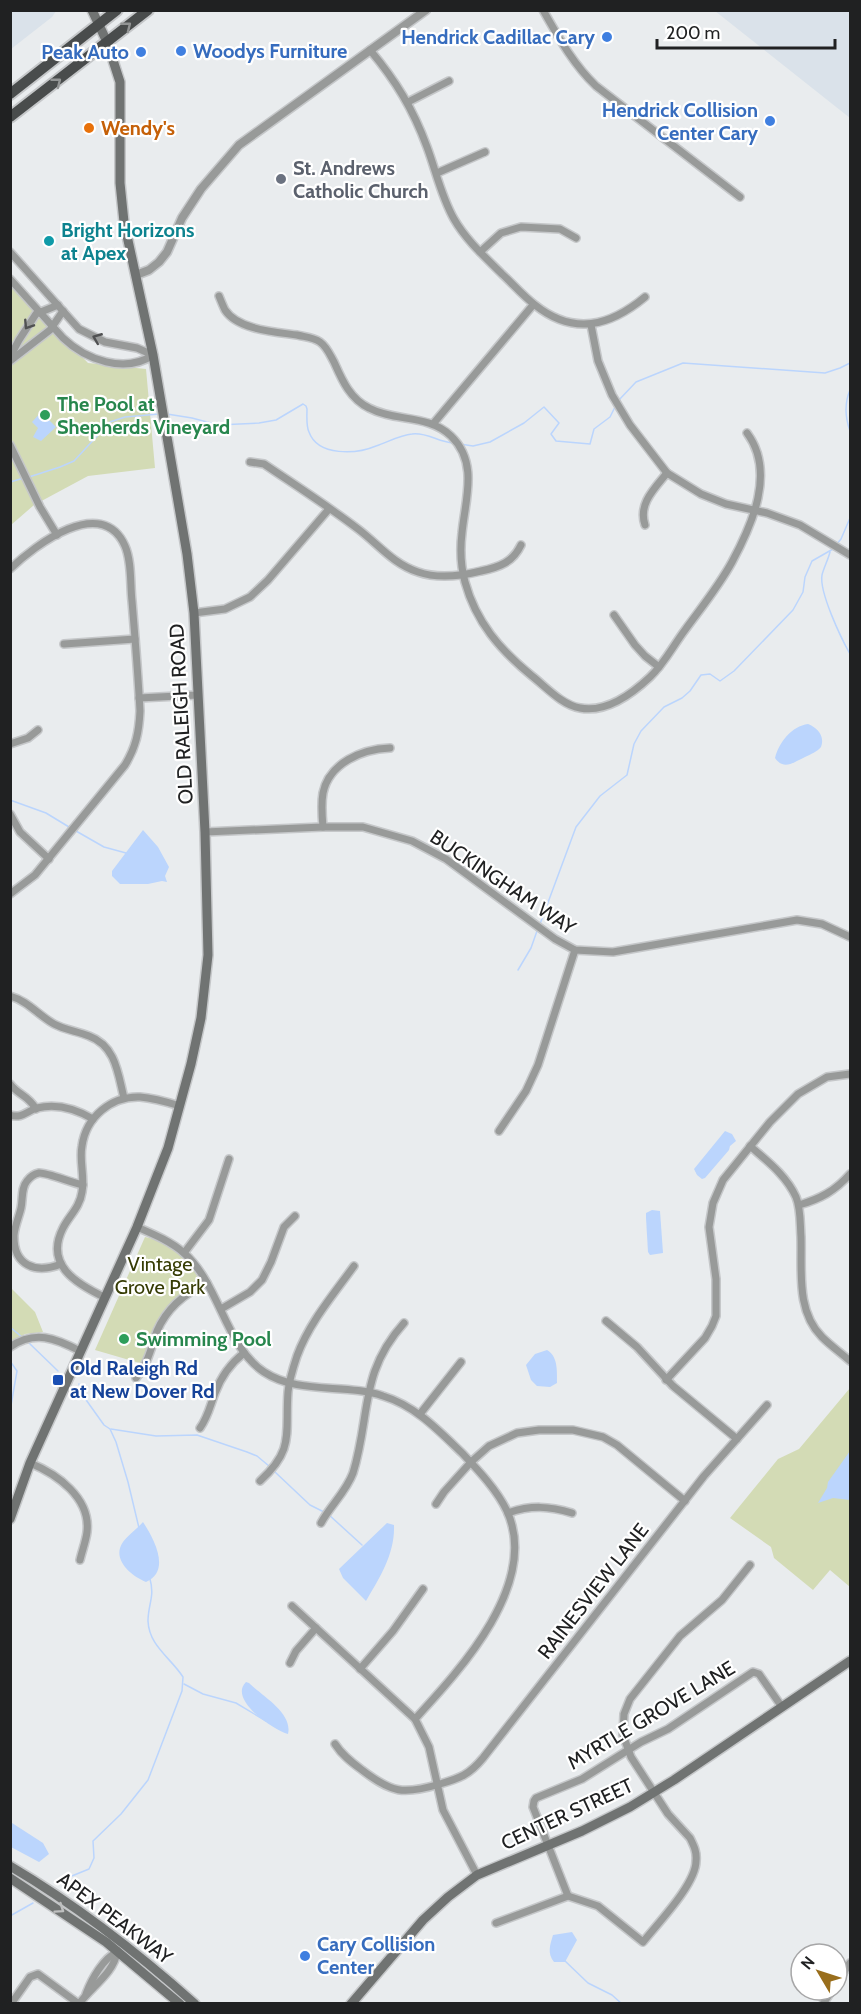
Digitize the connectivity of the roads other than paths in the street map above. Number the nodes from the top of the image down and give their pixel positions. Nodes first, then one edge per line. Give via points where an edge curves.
1 (92, 10) edge
2 (117, 10) edge
3 (148, 10) edge
4 (426, 10) edge
5 (543, 10) edge
6 (98, 25) junction
7 (107, 42) junction
8 (370, 50) junction
9 (449, 81) dead end
10 (10, 94) edge
11 (408, 102) junction
12 (10, 117) edge
13 (485, 152) dead end
14 (437, 173) junction
15 (740, 197) dead end
16 (576, 238) dead end
17 (10, 252) edge
18 (480, 252) junction
19 (136, 275) junction
20 (10, 279) edge
21 (219, 296) dead end
22 (645, 297) dead end
23 (533, 304) junction
24 (60, 308) junction
25 (40, 311) junction
26 (591, 325) junction
27 (53, 327) junction
28 (153, 355) junction
29 (10, 359) edge
30 (433, 424) junction
31 (747, 433) dead end
32 (10, 445) edge
33 (250, 462) dead end
34 (667, 474) junction
35 (329, 508) junction
36 (755, 511) junction
37 (645, 525) dead end
38 (57, 535) junction
39 (521, 545) dead end
40 (850, 555) edge
41 (10, 569) edge
42 (464, 574) junction
43 (194, 613) junction
44 (614, 615) dead end
45 (135, 639) junction
46 (64, 644) dead end
47 (659, 667) junction
48 (198, 694) junction
49 (139, 698) junction
50 (38, 730) dead end
51 (10, 744) edge
52 (390, 748) dead end
53 (10, 813) edge
54 (323, 827) junction
55 (205, 832) junction
56 (49, 859) junction
57 (10, 894) edge
58 (850, 937) edge
59 (575, 950) junction
60 (10, 996) edge
61 (850, 1074) edge
62 (10, 1084) edge
63 (124, 1098) junction
64 (180, 1106) junction
65 (36, 1109) junction
66 (10, 1115) edge
67 (93, 1119) junction
68 (499, 1131) dead end
69 (750, 1146) junction
70 (229, 1159) dead end
71 (850, 1174) edge
72 (83, 1185) junction
73 (798, 1205) junction
74 (295, 1216) dead end
75 (137, 1227) junction
76 (184, 1253) junction
77 (61, 1264) junction
78 (354, 1266) dead end
79 (207, 1283) junction
80 (104, 1297) junction
81 (221, 1309) junction
82 (606, 1321) dead end
83 (404, 1323) dead end
84 (10, 1347) edge
85 (80, 1351) junction
86 (244, 1353) junction
87 (850, 1359) edge
88 (461, 1362) dead end
89 (136, 1378) dead end
90 (666, 1380) junction
91 (290, 1383) junction
92 (369, 1392) junction
93 (767, 1405) dead end
94 (420, 1414) junction
95 (200, 1428) dead end
96 (737, 1439) junction
97 (471, 1462) junction
98 (30, 1463) junction
99 (260, 1481) dead end
100 (685, 1501) junction
101 (436, 1504) dead end
102 (508, 1513) junction
103 (572, 1513) dead end
104 (10, 1519) edge
105 (321, 1523) dead end
106 (80, 1560) dead end
107 (750, 1565) dead end
108 (423, 1589) dead end
109 (292, 1606) dead end
110 (316, 1628) junction
111 (850, 1661) edge
112 (290, 1663) dead end
113 (360, 1669) junction
114 (782, 1707) junction
115 (415, 1719) junction
116 (335, 1744) dead end
117 (627, 1750) junction
118 (436, 1785) junction
119 (654, 1793) junction
120 (548, 1845) junction
121 (10, 1866) edge
122 (477, 1875) junction
123 (10, 1878) edge
124 (568, 1896) junction
125 (496, 1923) dead end
126 (120, 1948) junction
127 (11, 2004) edge
128 (79, 2004) edge
129 (180, 2004) edge
130 (195, 2004) edge
131 (351, 2004) edge

1 - 6 main road, OLD RALEIGH ROAD
2 - 6 highway
7 -> 3 highway
4 - 8 street
5 - 15 street via 567,53 596,86
6 - 7 main road, OLD RALEIGH ROAD
6 - 10 highway
12 -> 7 highway
7 - 19 main road, OLD RALEIGH ROAD via 120,82 120,183
8 - 11 street
8 - 19 street via 232,151 190,206 167,252 149,270
9 - 11 street
11 - 14 street
13 - 14 street
14 - 18 street via 453,218
16 - 18 street via 560,229 521,227 501,233
17 - 24 street
18 - 23 street
19 - 28 main road, OLD RALEIGH ROAD
20 - 25 street
21 - 30 street via 229,315 245,325 310,337 321,343 347,388 363,405 383,414
22 - 26 street via 623,314
23 - 26 street via 556,318
23 - 30 street
24 - 25 street
24 - 27 street
28 -> 24 street via 87,334
25 - 27 street
25 -> 29 street
26 - 34 street via 598,362 612,395
27 - 28 street via 72,346 105,362 143,362
27 - 29 street
28 - 43 main road, OLD RALEIGH ROAD via 188,554
30 - 42 street via 455,441 468,469 461,541
31 - 36 street via 755,447 760,475
32 - 38 street
33 - 35 street via 264,464
34 - 36 street via 701,494
34 - 37 street via 644,507
35 - 42 street via 408,568 435,576
35 - 43 street via 250,597 225,609
36 - 40 street via 800,525
36 - 47 street via 740,548 716,589
38 - 41 street
38 - 45 street via 92,523 105,526 120,539 127,553
39 - 42 street via 506,563
42 - 47 street via 477,614 501,648 572,705 590,709 608,705
43 - 48 main road, OLD RALEIGH ROAD
44 - 47 street via 635,645
45 - 46 street
45 - 49 street
48 - 49 street
48 - 55 main road, OLD RALEIGH ROAD
49 - 56 street via 140,729 134,749
50 - 51 street
52 - 54 street via 359,754 333,772 325,785 321,805
53 - 56 street via 20,832
54 - 55 street, BUCKINGHAM WAY
54 - 59 street, BUCKINGHAM WAY via 375,829 430,849
55 - 64 main road, OLD RALEIGH ROAD via 206,983 200,1026
56 - 57 street
58 - 59 street, BUCKINGHAM WAY via 822,924 796,920 632,950
59 - 68 street via 535,1071
60 - 63 street via 30,1005 54,1024 103,1044 116,1064
61 - 69 street via 831,1076 798,1094
62 - 65 street via 28,1097
63 - 64 street
63 - 67 street
64 - 75 main road, OLD RALEIGH ROAD
65 - 66 street via 19,1117
65 - 67 street via 70,1108
67 - 72 street via 81,1149
69 - 73 street via 784,1177
69 - 90 street via 723,1180 711,1210 709,1236 716,1279 714,1322 705,1338
70 - 76 street via 209,1221
71 - 73 street via 826,1195
72 - 77 street via 77,1207 60,1235
72 - 77 street via 40,1173 27,1180 24,1188 14,1231 16,1251 36,1269
73 - 87 street via 806,1312 822,1337
74 - 81 street via 284,1227 262,1280
75 - 76 street
75 - 80 main road, OLD RALEIGH ROAD
76 - 79 street
77 - 80 street via 74,1281
78 - 91 street via 306,1335
79 - 81 street
79 - 89 street via 170,1309 144,1369
80 - 85 main road, OLD RALEIGH ROAD
81 - 86 street
82 - 90 street via 637,1347
83 - 92 street via 382,1353
84 - 85 street via 28,1338 45,1336
85 - 98 main road, OLD RALEIGH ROAD
86 - 91 street via 267,1374
86 - 95 street via 223,1376 208,1418
88 - 94 street
90 - 96 street
91 - 92 street
91 - 99 street via 286,1446
92 - 94 street via 400,1402
92 - 105 street via 352,1473
93 - 96 street, RAINESVIEW LANE
94 - 97 street
96 - 100 street, RAINESVIEW LANE
97 - 100 street via 489,1446 518,1433 589,1432 617,1445
97 - 101 street
97 - 102 street
98 - 104 main road, OLD RALEIGH ROAD
98 - 106 street via 58,1478 84,1509 87,1532
100 - 118 street, RAINESVIEW LANE via 473,1769
102 - 103 street via 543,1506
102 - 115 street via 515,1549 514,1568 505,1595 468,1659
107 - 117 street via 722,1600 680,1636 630,1699 622,1725
108 - 113 street
109 - 110 street
110 - 112 street
110 - 113 street
111 - 114 main road, CENTER STREET
113 - 115 street
114 - 117 street, MYRTLE GROVE LANE via 759,1674 753,1672 668,1729
114 - 119 main road, CENTER STREET
115 - 118 street via 429,1747
116 - 118 street, RAINESVIEW LANE via 356,1766 389,1788 409,1791
117 - 119 street
117 - 120 street, MYRTLE GROVE LANE via 582,1779 534,1801
118 - 122 street via 448,1822
119 - 120 main road, CENTER STREET
119 - 124 street via 690,1838 696,1860 691,1880 643,1942 598,1906
120 - 122 main road, CENTER STREET
120 - 124 street
121 - 126 main road, APEX PEAKWAY via 60,1898
122 - 131 main road, CENTER STREET via 423,1920
123 -> 126 main road, APEX PEAKWAY
124 - 125 street
126 - 128 street via 95,1988
126 - 129 main road, APEX PEAKWAY
126 - 130 main road, APEX PEAKWAY
127 - 128 street via 35,1974

